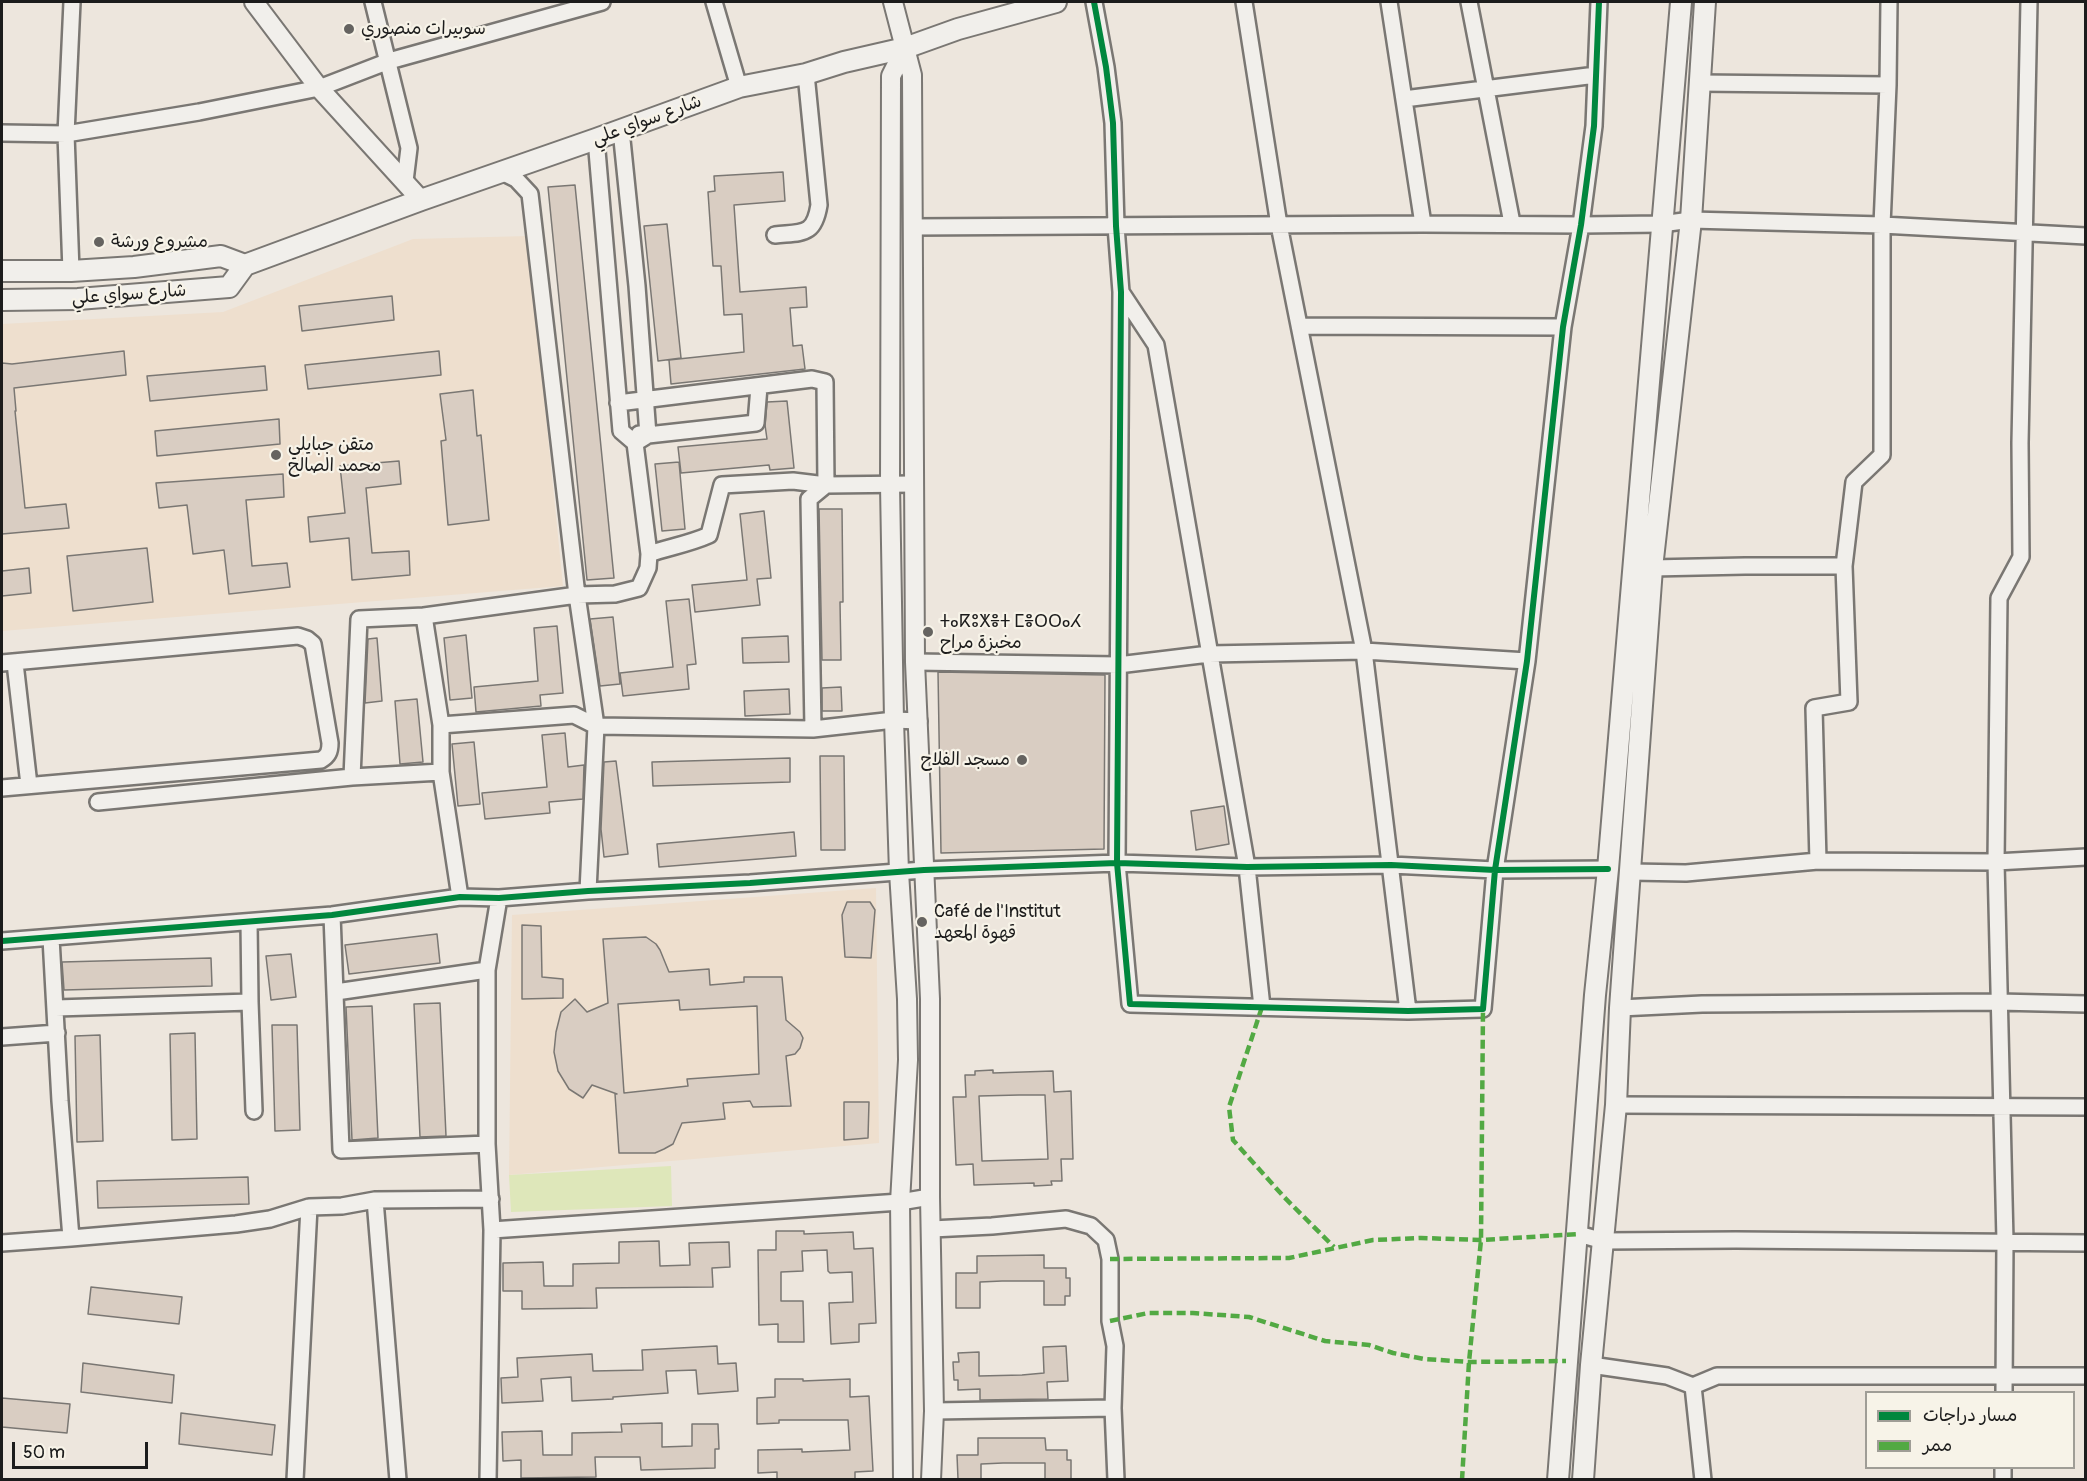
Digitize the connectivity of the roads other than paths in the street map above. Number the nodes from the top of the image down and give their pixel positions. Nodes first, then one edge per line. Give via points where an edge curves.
1 (72, 2) edge
2 (254, 2) edge
3 (373, 2) edge
4 (602, 2) edge
5 (714, 2) edge
6 (893, 2) edge
7 (1056, 2) edge
8 (1094, 2) edge
9 (1244, 2) edge
10 (1389, 2) edge
11 (1469, 2) edge
12 (1599, 2) edge
13 (1681, 2) edge
14 (1705, 2) edge
15 (1889, 2) edge
16 (2029, 2) edge
17 (905, 48) junction
18 (389, 61) junction
19 (806, 74) junction
20 (1596, 75) junction
21 (1699, 84) junction
22 (1888, 86) junction
23 (739, 87) junction
24 (319, 88) junction
25 (1485, 90) junction
26 (1404, 99) junction
27 (621, 130) junction
28 (2, 133) edge
29 (66, 134) junction
30 (596, 139) junction
31 (502, 172) junction
32 (405, 181) junction
33 (421, 200) junction
34 (1691, 220) junction
35 (1423, 224) junction
36 (1512, 224) junction
37 (1661, 224) junction
38 (1279, 225) junction
39 (1581, 225) junction
40 (1882, 225) junction
41 (1116, 226) junction
42 (912, 227) junction
43 (2025, 233) junction
44 (776, 235) dead end
45 (2085, 236) edge
46 (245, 265) junction
47 (2, 271) edge
48 (71, 271) junction
49 (1121, 292) junction
50 (2, 300) edge
51 (1299, 326) junction
52 (1563, 327) junction
53 (759, 387) junction
54 (645, 401) junction
55 (618, 403) junction
56 (641, 439) junction
57 (913, 483) junction
58 (826, 485) junction
59 (890, 485) junction
60 (649, 555) junction
61 (1844, 566) junction
62 (1652, 568) junction
63 (577, 595) junction
64 (424, 616) junction
65 (1364, 651) junction
66 (1209, 654) junction
67 (1527, 661) junction
68 (915, 662) junction
69 (8, 663) edge
70 (1118, 665) junction
71 (894, 720) junction
72 (919, 721) junction
73 (441, 725) junction
74 (596, 726) junction
75 (813, 729) junction
76 (441, 772) junction
77 (352, 777) junction
78 (29, 785) junction
79 (2, 788) edge
80 (98, 802) dead end
81 (2085, 857) edge
82 (1818, 861) junction
83 (1996, 862) junction
84 (1117, 863) junction
85 (1390, 865) junction
86 (1247, 867) junction
87 (1608, 869) junction
88 (924, 870) junction
89 (1495, 870) junction
90 (898, 872) junction
91 (1631, 872) junction
92 (588, 891) junction
93 (460, 897) junction
94 (499, 898) junction
95 (332, 915) junction
96 (249, 922) junction
97 (51, 938) junction
98 (2, 941) edge
99 (487, 970) junction
100 (336, 992) junction
101 (907, 999) junction
102 (930, 999) junction
103 (250, 1002) junction
104 (1998, 1002) junction
105 (2085, 1004) edge
106 (1262, 1007) junction
107 (56, 1008) junction
108 (1620, 1008) junction
109 (1408, 1011) junction
110 (57, 1033) junction
111 (2, 1037) edge
112 (1616, 1105) junction
113 (2003, 1107) junction
114 (2085, 1107) edge
115 (254, 1111) dead end
116 (488, 1144) junction
117 (930, 1197) junction
118 (491, 1199) junction
119 (375, 1200) junction
120 (900, 1202) junction
121 (309, 1207) junction
122 (932, 1229) junction
123 (492, 1230) junction
124 (1578, 1234) junction
125 (71, 1238) junction
126 (1604, 1241) junction
127 (2005, 1241) junction
128 (2, 1243) edge
129 (2085, 1243) edge
130 (1592, 1365) junction
131 (2004, 1376) junction
132 (2085, 1376) edge
133 (1693, 1386) junction
134 (2004, 1391) edge
135 (1113, 1408) junction
136 (934, 1411) junction
137 (295, 1479) edge
138 (398, 1479) edge
139 (488, 1479) edge
140 (903, 1479) edge
141 (931, 1479) edge
142 (1116, 1479) edge
143 (1558, 1479) edge
144 (1583, 1479) edge
145 (1703, 1479) edge

1 - 29 street
2 - 24 street
3 - 18 street
4 - 18 street
5 - 23 street
6 - 17 street
7 - 17 main road, شارع سواي علي
8 - 41 street via 1113,123
9 - 38 street
10 - 26 street
11 - 25 street
12 - 20 street
13 - 37 main road
14 - 21 main road
15 - 22 street
16 - 43 street
17 - 19 main road, شارع سواي علي
17 - 42 street via 912,75
17 - 59 street via 891,76
18 - 24 street
18 - 32 street via 409,147
19 - 23 main road, شارع سواي علي
19 - 44 street via 819,205 816,221 805,231
20 - 25 street
20 - 39 street via 1594,126
21 - 22 street
21 - 34 main road
22 - 40 street
23 - 27 main road, شارع سواي علي
24 - 29 street
24 - 32 street
25 - 26 street
25 - 36 street
26 - 35 street
27 - 30 main road, شارع سواي علي
27 - 54 street
28 - 29 street
29 - 48 street
30 - 31 main road, شارع سواي علي
30 - 55 street
31 - 33 main road, شارع سواي علي
31 - 63 street via 516,179 530,194
32 - 33 street
33 - 46 main road, شارع سواي علي
34 - 37 street
34 - 40 street
34 - 62 main road
35 - 36 street
35 - 38 street
36 - 39 street
37 - 39 street
37 - 87 main road
38 - 41 street
38 - 51 street
39 - 52 street
40 - 43 street
40 - 61 street via 1882,455 1854,482
41 - 42 street
41 - 49 street
42 - 57 street
43 - 45 street
43 - 83 street via 2019,442 2021,557 1999,598
46 - 48 main road, شارع سواي علي via 221,256
46 - 50 main road, شارع سواي علي via 229,288 78,299
47 - 48 main road, شارع سواي علي
49 - 66 street via 1156,345
49 - 70 street
51 - 52 street
51 - 65 street
52 - 67 street
53 - 54 street
53 - 56 street via 756,423
53 - 58 street via 812,379 825,382
54 - 55 street
54 - 56 street
55 - 56 street via 621,431
56 - 60 street
57 - 59 street
57 - 68 street
58 - 59 street
58 - 60 street via 793,481 722,485 709,535
58 - 75 street via 809,499
59 - 71 street
60 - 63 street via 639,588 615,594
61 - 62 street
61 - 82 street via 1849,702 1814,708
62 - 91 main road
63 - 64 street
63 - 74 street
64 - 73 street
64 - 77 street via 359,619
65 - 66 street
65 - 67 street
65 - 85 street
66 - 70 street
66 - 86 street
67 - 89 street
68 - 70 street
68 - 72 street
69 - 78 street
69 - 78 street via 298,636 313,644 330,743 330,751 321,760
70 - 84 street
71 - 72 street
71 - 75 street
71 - 90 street
72 - 88 street
73 - 74 street via 574,715
73 - 76 street
74 - 75 street
74 - 92 street
76 - 77 street
76 - 93 street
77 - 80 street
78 - 79 street
81 - 83 street
82 - 83 street
82 - 91 street via 1686,873
83 - 104 street
84 - 86 street
84 - 88 street
84 - 106 street via 1130,1004
85 - 86 street
85 - 89 street
85 - 109 street
86 - 106 street
87 - 89 street
87 - 124 main road
88 - 90 street
88 - 102 street
89 - 109 street via 1483,1009
90 - 92 street
90 - 101 street
91 - 108 main road
92 - 94 street
93 - 94 street
93 - 95 street
94 - 99 street
95 - 96 street
95 - 100 street
96 - 97 street
96 - 103 street
97 - 98 street
97 - 107 street
99 - 100 street
99 - 116 street
100 - 116 street via 341,1150
101 - 102 street
101 - 120 street via 908,1060
102 - 117 street
103 - 107 street
103 - 115 street
104 - 105 street
104 - 108 street
104 - 113 street
106 - 109 street
107 - 110 street
108 - 112 main road
110 - 111 street
110 - 125 street
112 - 113 street
112 - 126 main road
113 - 114 street
113 - 127 street
116 - 118 street
117 - 120 street
117 - 122 street
118 - 119 street
118 - 123 street
119 - 121 street
119 - 138 street
120 - 123 street
120 - 140 street
121 - 125 street via 236,1224
121 - 137 street
122 - 135 street via 1066,1219 1091,1226 1106,1240 1115,1346
122 - 136 street
123 - 139 street
124 - 126 street
124 - 143 main road
125 - 128 street
126 - 127 street
126 - 130 main road
127 - 129 street
127 - 131 street
130 - 133 street via 1667,1376
130 - 144 main road
131 - 132 street
131 - 133 street via 1717,1376
131 - 134 street
133 - 145 street
135 - 136 street
135 - 142 street
136 - 141 street

